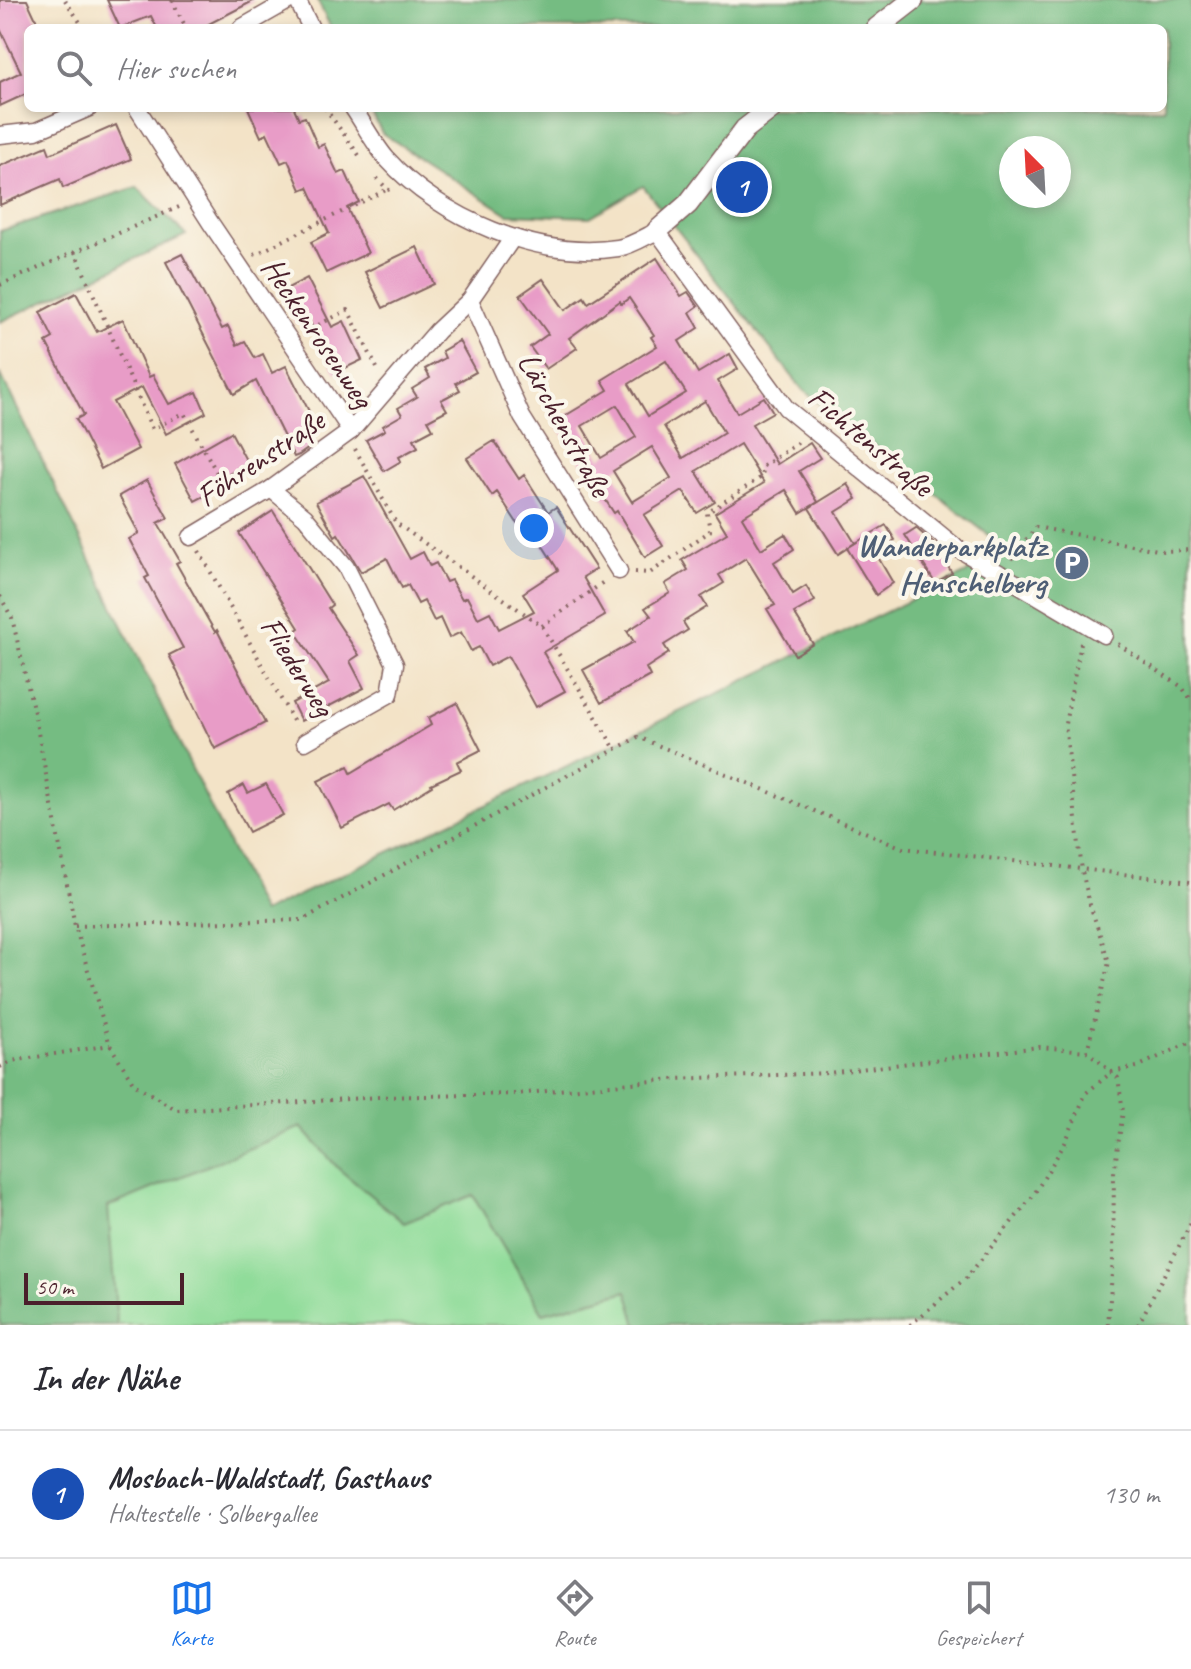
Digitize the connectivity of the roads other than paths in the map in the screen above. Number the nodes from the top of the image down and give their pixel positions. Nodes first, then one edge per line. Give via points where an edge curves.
1 (290, 0) edge
2 (297, 0) edge
3 (913, 0) edge
4 (248, 24) edge
5 (309, 24) edge
6 (882, 24) edge
7 (80, 112) edge
8 (140, 112) edge
9 (356, 112) edge
10 (767, 112) edge
11 (0, 135) edge
12 (657, 231) junction
13 (512, 239) junction
14 (470, 300) junction
15 (351, 431) junction
16 (271, 489) junction
17 (191, 537) road end
18 (619, 571) road end
19 (1104, 635) road end
20 (305, 742) road end

1 - 4 street
2 - 5 street
3 - 6 street
7 - 11 street via 36,131
8 - 15 street, Heckenrosenweg
9 - 13 street via 386,158 422,191
10 - 12 street via 745,129 688,204
12 - 13 street via 621,248 574,251
12 - 19 street, Fichtenstraße via 786,408 957,548
13 - 14 street, Föhrenstraße
14 - 15 street, Föhrenstraße
14 - 18 street, Lärchenstraße via 522,417
15 - 16 street, Föhrenstraße
16 - 17 street, Föhrenstraße
16 - 20 street, Fliederweg via 305,517 346,567 395,664 390,694

